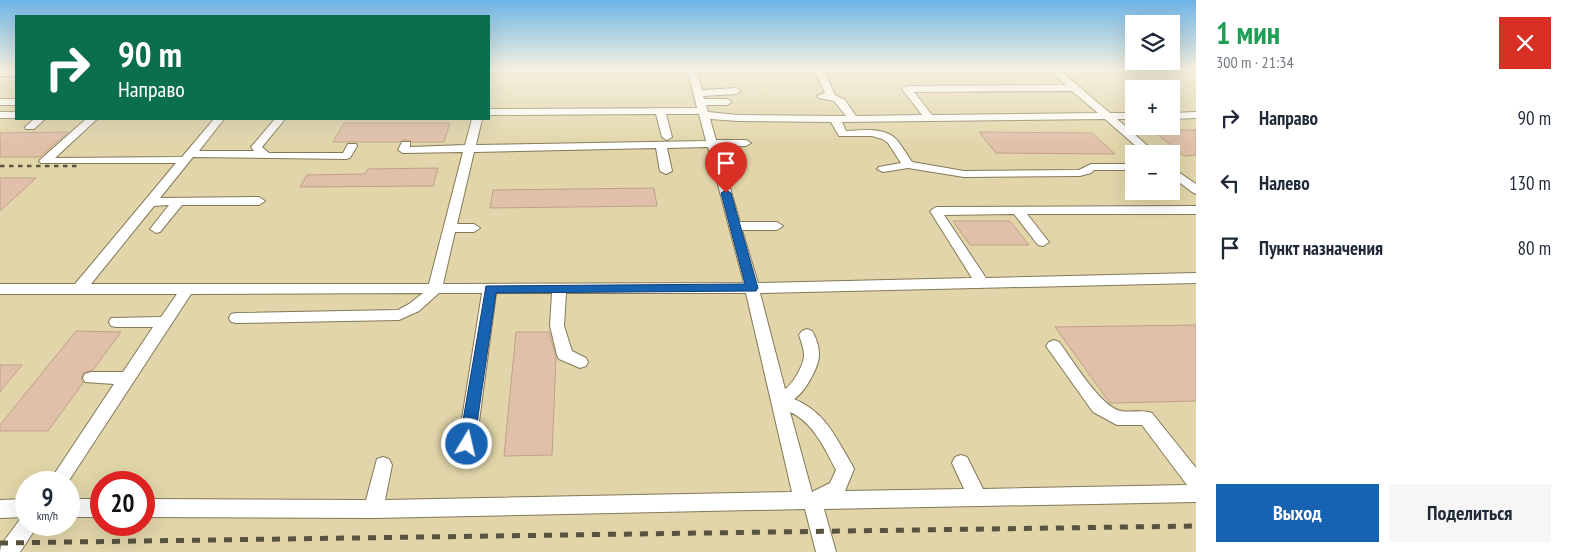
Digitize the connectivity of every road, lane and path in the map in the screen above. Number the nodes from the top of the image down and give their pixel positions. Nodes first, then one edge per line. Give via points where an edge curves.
1 (698, 94) edge
2 (729, 94) edge
3 (825, 94) edge
4 (911, 94) edge
5 (1082, 94) edge
6 (0, 102) edge
7 (15, 102) edge
8 (727, 102) dead end
9 (701, 105) junction
10 (490, 112) edge
11 (660, 112) junction
12 (0, 115) edge
13 (15, 115) edge
14 (1196, 115) edge
15 (1108, 116) junction
16 (1125, 116) edge
17 (1180, 116) edge
18 (929, 118) junction
19 (835, 119) junction
20 (853, 119) junction
21 (39, 120) edge
22 (91, 120) edge
23 (218, 120) edge
24 (279, 120) edge
25 (477, 120) edge
26 (30, 128) dead end
27 (664, 141) junction
28 (746, 143) dead end
29 (406, 144) dead end
30 (712, 144) junction
31 (1142, 145) edge
32 (352, 146) dead end
33 (470, 149) junction
34 (263, 154) junction
35 (188, 157) junction
36 (908, 165) junction
37 (1125, 167) edge
38 (884, 169) dead end
39 (666, 171) dead end
40 (1180, 177) edge
41 (1196, 190) edge
42 (259, 201) dead end
43 (150, 202) junction
44 (178, 202) junction
45 (1017, 210) junction
46 (1196, 210) edge
47 (735, 226) junction
48 (777, 226) dead end
49 (450, 228) junction
50 (474, 228) dead end
51 (156, 229) dead end
52 (1042, 242) dead end
53 (1196, 278) edge
54 (984, 284) junction
55 (559, 288) junction
56 (752, 288) junction
57 (0, 289) edge
58 (79, 289) junction
59 (187, 289) junction
60 (434, 289) junction
61 (490, 289) junction
62 (236, 318) dead end
63 (116, 322) dead end
64 (166, 322) junction
65 (807, 335) dead end
66 (1054, 346) dead end
67 (580, 362) dead end
68 (91, 378) dead end
69 (129, 378) junction
70 (779, 400) junction
71 (467, 444) dead end
72 (961, 463) dead end
73 (383, 465) dead end
74 (66, 471) edge
75 (1196, 482) edge
76 (1196, 494) edge
77 (978, 498) junction
78 (808, 501) junction
79 (15, 508) edge
80 (155, 508) edge
81 (0, 509) edge
82 (374, 509) junction
83 (20, 536) edge
84 (8, 552) edge
85 (826, 552) edge

1 - 9 lane
2 - 9 lane
3 - 20 lane via 842,101
4 - 18 lane
5 - 15 lane
6 - 7 lane
8 - 9 lane
9 - 11 lane
9 - 19 lane via 738,118
9 - 30 lane
10 - 11 lane
11 - 27 lane
12 - 13 lane
14 - 17 lane
15 - 16 lane
15 - 18 lane
15 - 31 lane
18 - 20 lane
19 - 20 lane
19 - 36 lane via 843,134 872,133 892,141
21 - 26 lane
22 - 35 lane via 45,161
23 - 35 lane
24 - 34 lane via 256,147
25 - 33 lane
27 - 30 lane
27 - 33 lane
27 - 39 lane
28 - 30 lane
29 - 33 lane via 403,150
30 - 47 lane
32 - 34 lane via 346,156
33 - 49 lane
34 - 35 lane
35 - 43 lane
36 - 37 lane via 964,174 1080,173 1091,167
36 - 38 lane
40 - 41 lane
42 - 44 lane
43 - 44 lane
43 - 58 lane
44 - 51 lane
45 - 46 lane
45 - 52 lane
45 - 54 lane via 936,211
47 - 48 lane
47 - 56 lane
49 - 50 lane
49 - 60 lane
53 - 54 lane
54 - 56 lane
55 - 56 lane
55 - 61 lane
55 - 67 lane via 557,326 565,356
56 - 70 lane
57 - 58 lane
58 - 59 lane
59 - 60 lane
59 - 64 lane
60 - 61 lane
60 - 62 lane via 409,312 399,315
61 - 71 lane
63 - 64 lane
64 - 69 lane
65 - 70 lane via 812,356 805,374 796,391
66 - 75 lane via 1099,407 1117,418 1146,418
68 - 69 lane
69 - 74 lane
70 - 78 lane
70 - 78 lane via 806,411 825,434 846,469 837,489
72 - 77 lane
73 - 82 lane
76 - 77 lane
77 - 78 lane
78 - 82 lane
78 - 85 lane
79 - 81 lane
80 - 82 lane
83 - 84 lane

